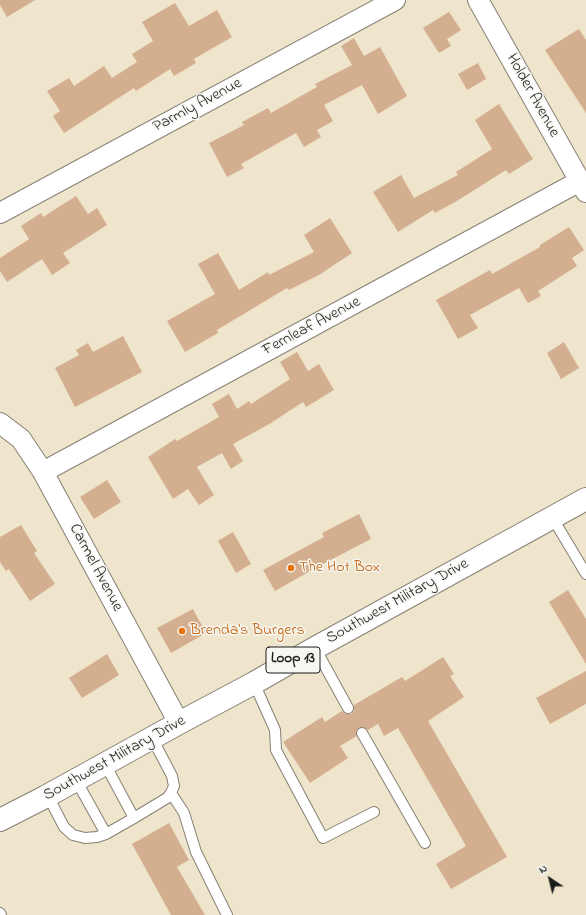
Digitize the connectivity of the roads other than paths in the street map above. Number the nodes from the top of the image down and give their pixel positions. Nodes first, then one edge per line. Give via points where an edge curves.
1 (395, 0) edge
2 (478, 0) edge
3 (583, 187) edge
4 (0, 213) edge
5 (0, 423) edge
6 (43, 472) junction
7 (586, 499) edge
8 (552, 517) junction
9 (586, 574) edge
10 (315, 648) junction
11 (254, 683) junction
12 (348, 708) dead end
13 (179, 723) junction
14 (362, 733) dead end
15 (152, 738) junction
16 (105, 764) junction
17 (76, 780) junction
18 (171, 793) junction
19 (48, 796) junction
20 (374, 812) dead end
21 (134, 818) junction
22 (0, 820) edge
23 (106, 834) junction
24 (425, 843) dead end
25 (227, 915) edge

1 - 4 street, Parmly Avenue
2 - 3 street, Holder Avenue
3 - 6 street, Fernleaf Avenue
5 - 6 street, Carmel Avenue via 21,439
6 - 13 street, Carmel Avenue
7 - 8 main road, Southwest Military Drive / Loop 13
8 - 9 lane
8 - 10 main road, Southwest Military Drive / Loop 13
10 - 11 main road, Southwest Military Drive / Loop 13
10 - 12 lane
11 - 13 main road, Southwest Military Drive / Loop 13
11 - 20 lane via 275,730 276,750 323,838
13 - 15 main road, Southwest Military Drive / Loop 13
14 - 24 lane
15 - 16 main road, Southwest Military Drive / Loop 13
15 - 18 lane via 172,776 174,786
16 - 17 main road, Southwest Military Drive / Loop 13
16 - 21 lane
17 - 19 main road, Southwest Military Drive / Loop 13
17 - 23 lane
18 - 21 lane
18 - 25 lane via 184,813 196,852
19 - 22 main road, Southwest Military Drive / Loop 13
19 - 23 lane via 64,826 73,835 84,838
21 - 23 lane

